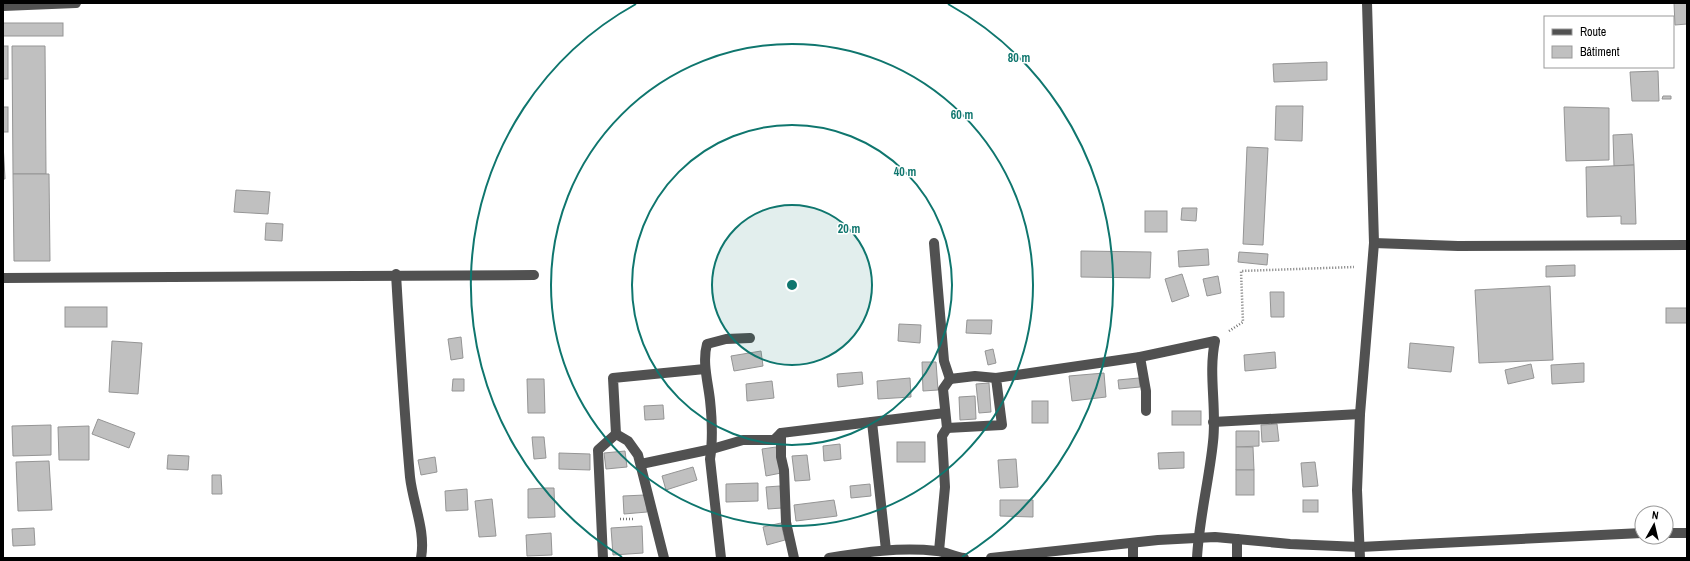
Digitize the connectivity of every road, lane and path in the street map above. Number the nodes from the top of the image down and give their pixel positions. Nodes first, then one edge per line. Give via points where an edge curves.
1 (76, 3) edge
2 (1367, 3) edge
3 (3, 6) edge
4 (934, 243) dead end
5 (1374, 244) junction
6 (1687, 245) edge
7 (1373, 266) junction
8 (396, 274) junction
9 (534, 275) dead end
10 (3, 278) edge
11 (1243, 322) dead end
12 (750, 338) dead end
13 (1140, 358) junction
14 (705, 369) junction
15 (996, 378) junction
16 (950, 379) junction
17 (1146, 411) dead end
18 (945, 413) junction
19 (1360, 414) junction
20 (872, 422) junction
21 (1213, 422) junction
22 (947, 428) junction
23 (781, 433) junction
24 (616, 434) junction
25 (712, 449) junction
26 (641, 464) junction
27 (600, 518) junction
28 (655, 520) junction
29 (1634, 533) edge
30 (1674, 533) edge
31 (1687, 533) edge
32 (1198, 538) junction
33 (1237, 540) junction
34 (1133, 543) junction
35 (1360, 547) junction
36 (886, 550) junction
37 (939, 551) junction
38 (875, 554) edge
39 (1016, 557) edge
40 (421, 558) edge
41 (603, 558) edge
42 (664, 558) edge
43 (722, 558) edge
44 (794, 558) edge
45 (829, 558) edge
46 (964, 558) edge
47 (991, 558) edge
48 (1133, 558) edge
49 (1197, 558) edge
50 (1237, 558) edge
51 (1360, 558) edge

1 - 3 street
2 - 5 street
4 - 16 street via 944,361
5 - 6 street
5 - 7 street
7 - 11 path via 1241,271
7 - 19 street
8 - 9 street
8 - 10 street
8 - 40 street via 410,480 421,534
12 - 14 street via 726,339 707,344
13 - 15 street
13 - 17 street via 1146,391
13 - 21 street via 1215,341 1212,357
14 - 24 street via 613,378
14 - 25 street via 710,401
15 - 16 street via 975,376
15 - 22 street via 1002,424
16 - 18 street via 943,389
18 - 20 street
18 - 22 street
19 - 21 street
19 - 35 street via 1357,490
20 - 23 street
20 - 36 street
21 - 32 street via 1213,441
22 - 37 street via 942,436 946,487
23 - 25 street via 774,440 743,440
23 - 44 street via 786,522
24 - 26 street via 628,441
24 - 27 street via 598,450
25 - 26 street
25 - 43 street via 710,459
26 - 28 street
27 - 28 path
27 - 41 street
28 - 42 street
29 - 35 street
30 - 31 street
32 - 33 street
32 - 34 street
32 - 49 street
33 - 35 street
33 - 50 street
34 - 39 street
34 - 48 street
35 - 51 street
36 - 37 street
36 - 38 street
37 - 46 street
38 - 45 street
39 - 47 street

